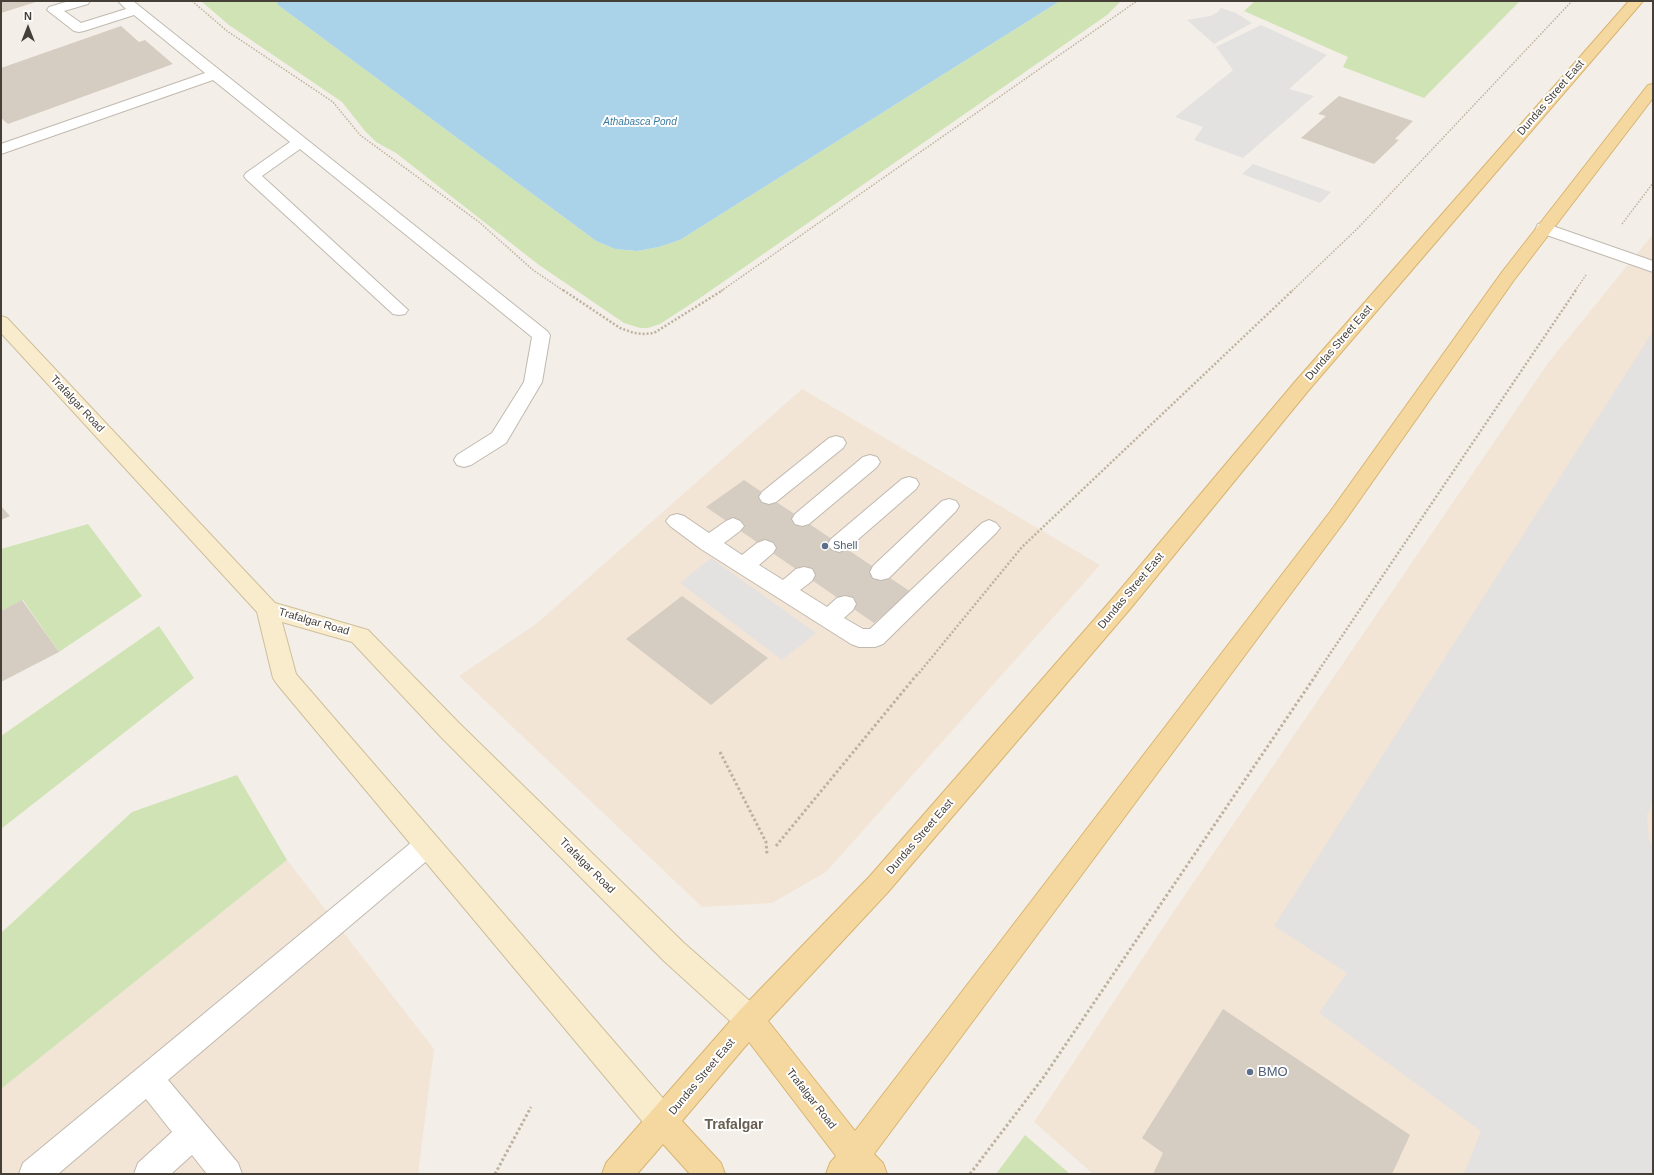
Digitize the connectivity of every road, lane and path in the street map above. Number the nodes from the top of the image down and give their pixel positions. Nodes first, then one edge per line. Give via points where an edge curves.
1 (83, 1) edge
2 (192, 1) edge
3 (1137, 1) edge
4 (1572, 1) edge
5 (1636, 1) edge
6 (131, 5) edge
7 (215, 74) junction
8 (1653, 88) edge
9 (300, 142) junction
10 (1, 149) edge
11 (1653, 183) edge
12 (1544, 228) junction
13 (1604, 249) junction
14 (1653, 267) edge
15 (399, 310) dead end
16 (1, 322) edge
17 (836, 443) dead end
18 (464, 460) dead end
19 (870, 462) dead end
20 (909, 484) dead end
21 (769, 497) dead end
22 (949, 506) dead end
23 (802, 519) dead end
24 (677, 521) dead end
25 (733, 526) dead end
26 (989, 528) dead end
27 (709, 544) junction
28 (839, 544) dead end
29 (765, 548) dead end
30 (744, 565) junction
31 (881, 572) dead end
32 (804, 575) dead end
33 (785, 591) junction
34 (845, 604) dead end
35 (267, 609) junction
36 (829, 619) junction
37 (720, 752) dead end
38 (428, 845) junction
39 (776, 846) dead end
40 (767, 854) dead end
41 (750, 1020) junction
42 (148, 1079) junction
43 (531, 1107) dead end
44 (663, 1122) junction
45 (193, 1134) junction
46 (856, 1168) edge
47 (34, 1174) edge
48 (149, 1174) edge
49 (227, 1174) edge
50 (495, 1174) edge
51 (617, 1174) edge
52 (710, 1174) edge
53 (970, 1174) edge

1 - 6 lane via 54,10 79,28
2 - 3 path via 227,31 332,102 360,135 479,222 533,270 620,328 644,334 654,333 727,287
4 - 39 path via 1358,228 1022,547
5 - 41 main road, Dundas Street East via 1306,381 1122,602 879,884
6 - 7 lane
7 - 9 lane
7 - 10 lane
8 - 12 main road
9 - 15 lane via 252,176
9 - 18 lane via 541,335 533,382 499,438
11 - 13 path
12 - 13 lane
12 - 46 main road via 1337,517
13 - 14 lane
13 - 53 path via 1044,1078
16 - 35 main road, Trafalgar Road
17 - 21 lane
19 - 23 lane
20 - 28 lane
22 - 31 lane
24 - 27 lane
25 - 27 lane
26 - 36 lane via 875,638 859,638
27 - 30 lane
29 - 30 lane
30 - 33 lane
32 - 33 lane
33 - 36 lane
34 - 36 lane
35 - 38 main road, Trafalgar Road via 285,678
35 - 41 main road, Trafalgar Road via 360,636 450,730 668,946
37 - 40 path via 766,842
38 - 42 lane
38 - 44 main road, Trafalgar Road
41 - 44 main road, Dundas Street East
41 - 46 main road, Trafalgar Road
42 - 45 lane
42 - 47 lane
43 - 50 path
44 - 51 main road, Dundas Street East
44 - 52 main road, Trafalgar Road
45 - 48 lane
45 - 49 lane

